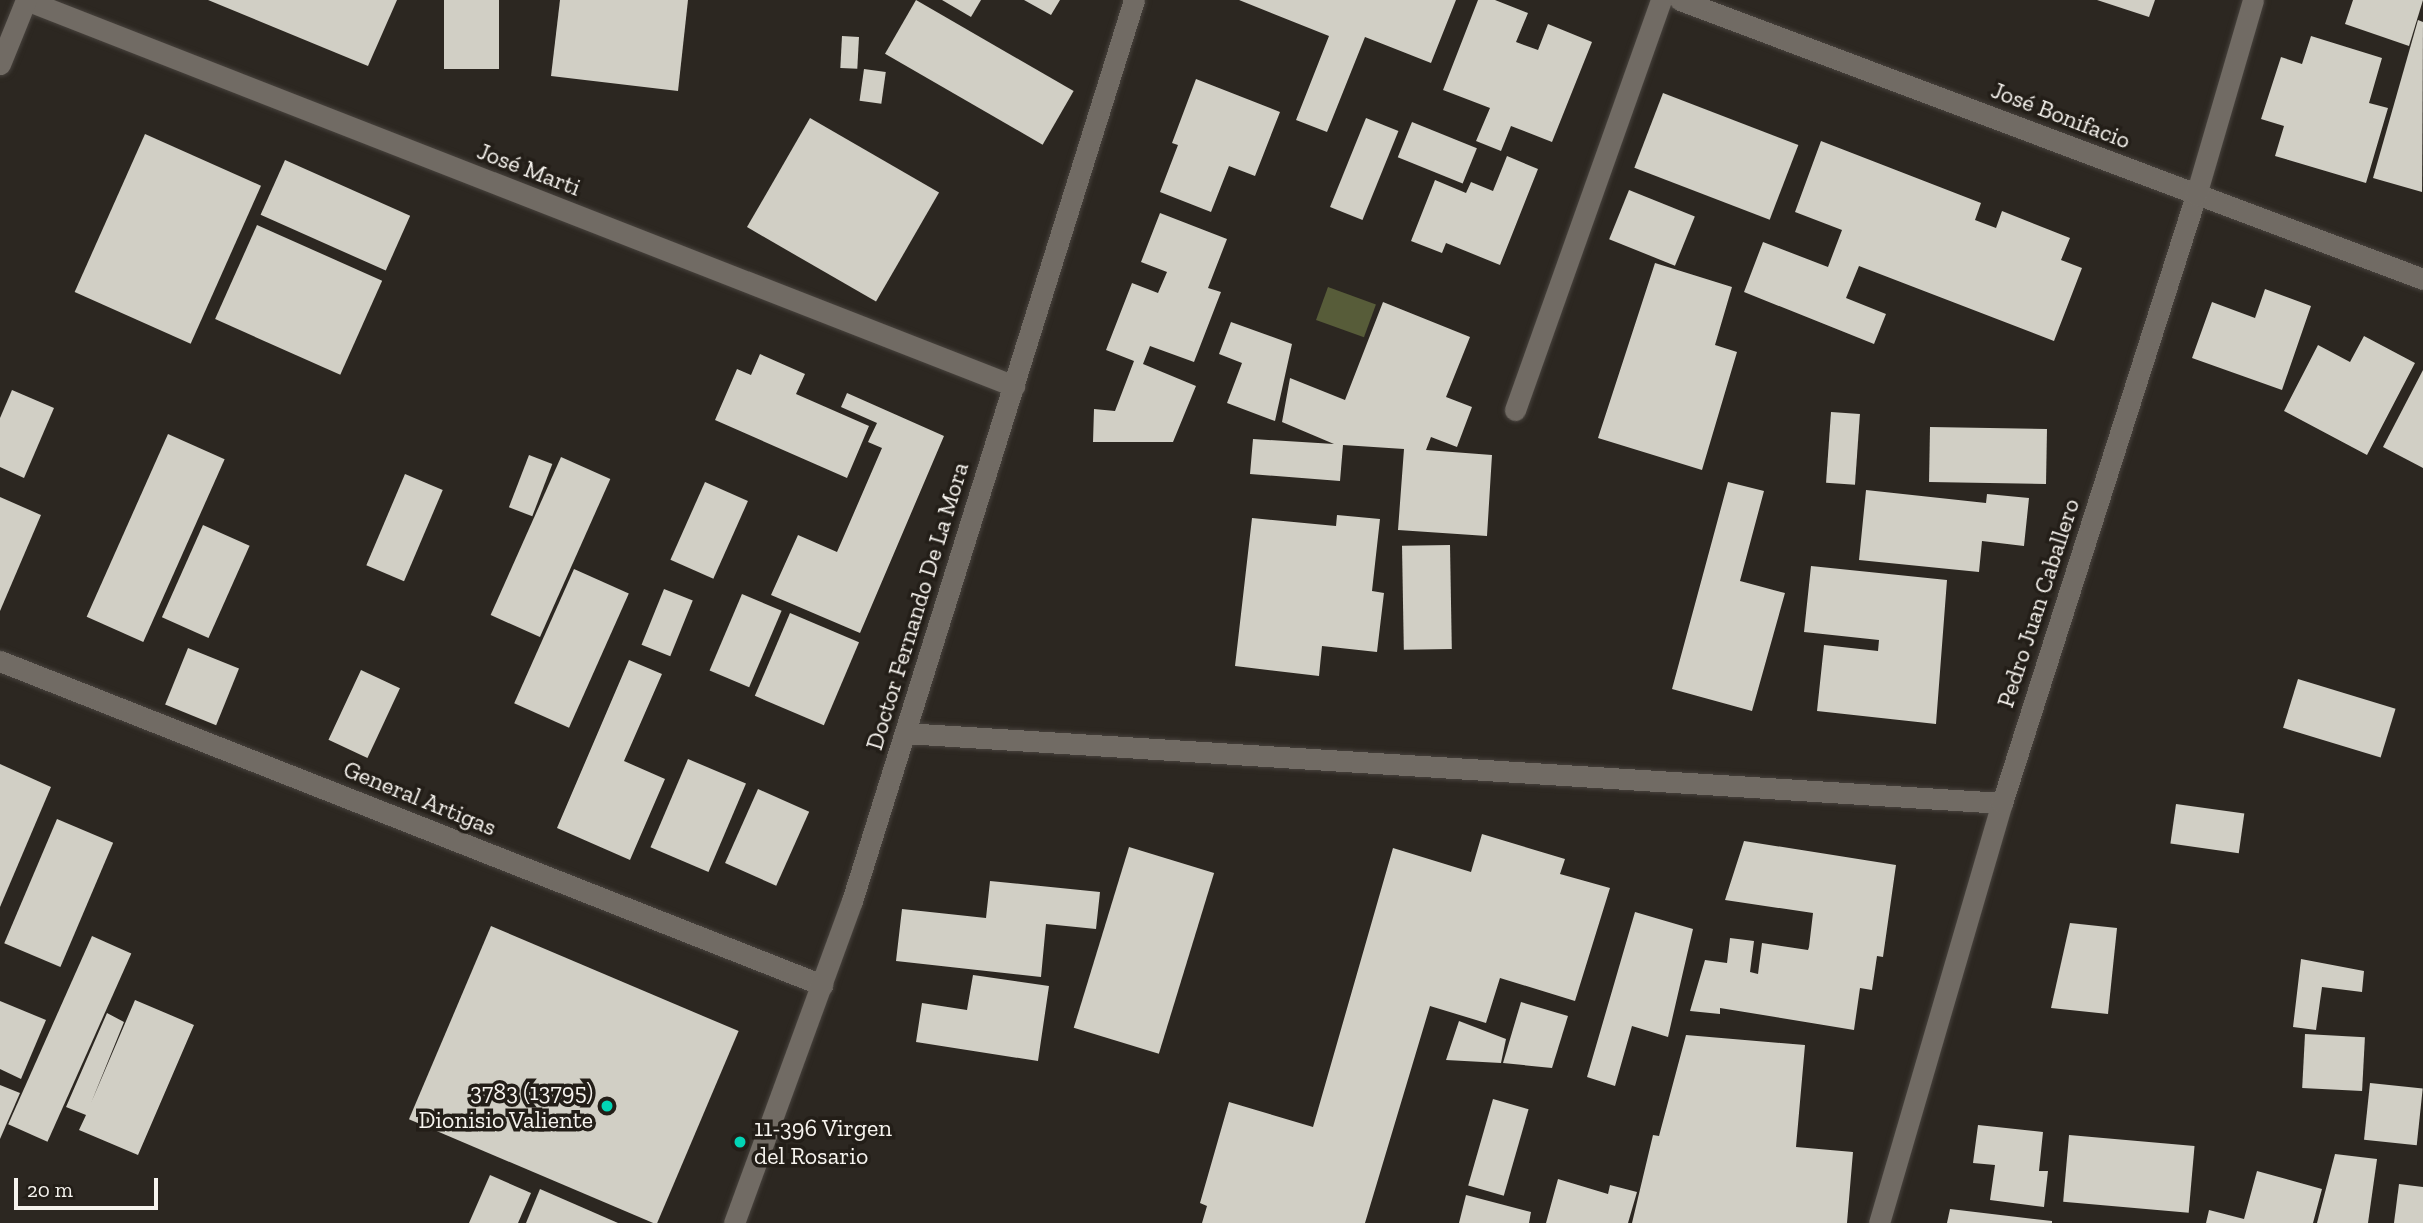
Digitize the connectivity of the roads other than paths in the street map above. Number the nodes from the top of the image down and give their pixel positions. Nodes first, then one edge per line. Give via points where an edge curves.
1 (26, 0) edge
2 (1134, 0) edge
3 (1661, 0) edge
4 (1680, 0) edge
5 (2253, 0) edge
6 (0, 64) edge
7 (2196, 195) junction
8 (2423, 279) edge
9 (1014, 386) junction
10 (1515, 410) dead end
11 (0, 661) edge
12 (905, 733) junction
13 (2002, 803) junction
14 (822, 985) junction
15 (734, 1223) edge
16 (1879, 1223) edge

1 - 6 street
1 - 9 street, José Marti
2 - 9 street, Doctor Fernando De La Mora
3 - 10 street
4 - 7 street, José Bonifacio
5 - 7 street, Pedro Juan Caballero
7 - 8 street, José Bonifacio
7 - 13 street, Pedro Juan Caballero
9 - 12 street, Doctor Fernando De La Mora
11 - 14 street, General Artigas
12 - 13 street
12 - 14 street, Doctor Fernando De La Mora
13 - 16 street, Pedro Juan Caballero
14 - 15 street, Doctor Fernando De La Mora

